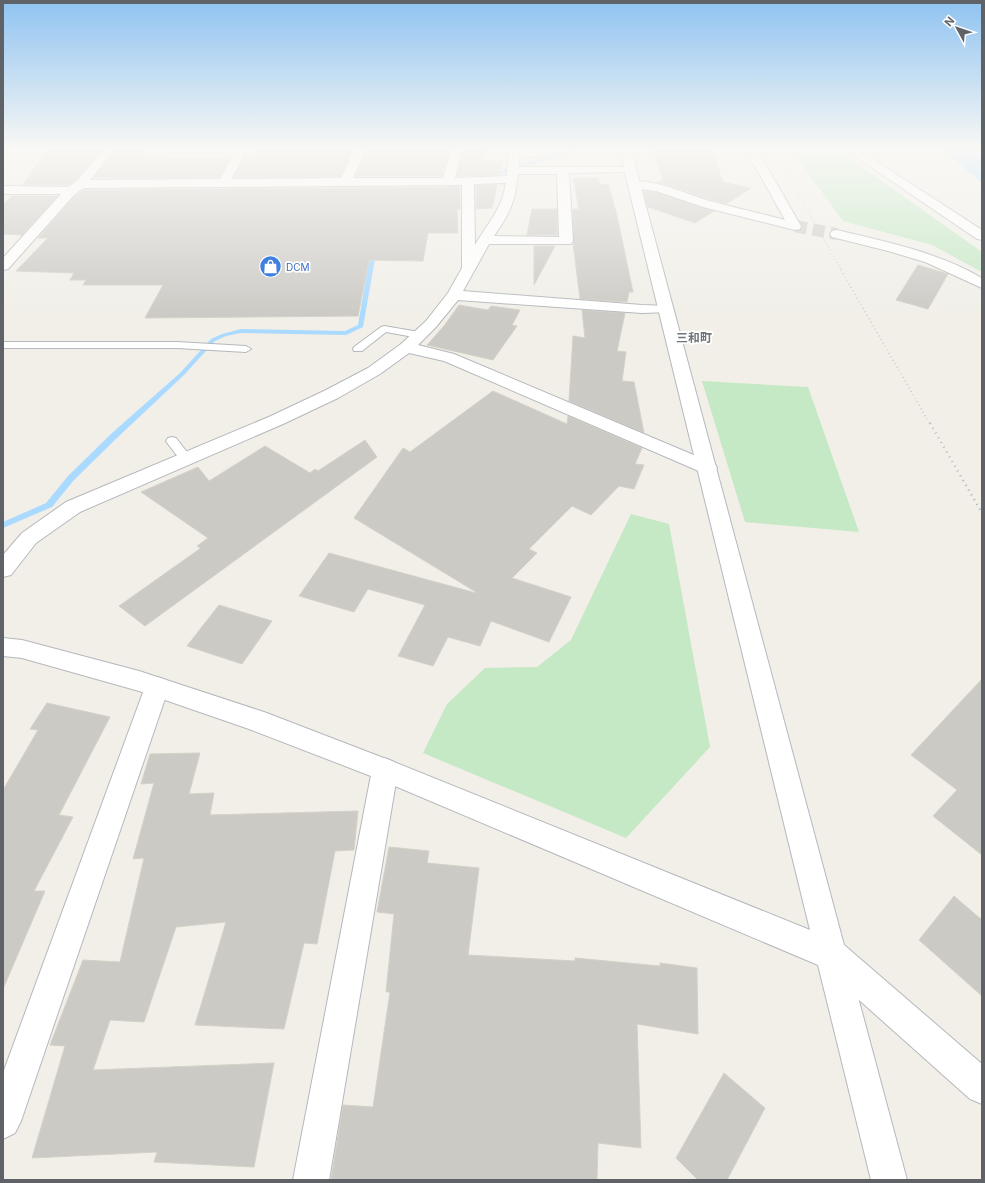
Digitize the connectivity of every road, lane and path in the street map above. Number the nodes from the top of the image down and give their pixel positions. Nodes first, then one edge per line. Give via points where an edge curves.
1 (60, 205) edge
2 (468, 205) edge
3 (506, 205) edge
4 (564, 205) edge
5 (639, 205) edge
6 (712, 205) edge
7 (783, 205) edge
8 (935, 205) edge
9 (837, 234) tunnel mouth
10 (982, 236) edge
11 (486, 240) junction
12 (3, 266) edge
13 (469, 272) junction
14 (982, 284) edge
15 (454, 295) junction
16 (665, 310) junction
17 (419, 335) junction
18 (3, 345) edge
19 (407, 347) junction
20 (246, 349) dead end
21 (358, 349) dead end
22 (172, 441) dead end
23 (186, 459) junction
24 (708, 468) junction
25 (3, 569) edge
26 (3, 646) edge
27 (157, 687) junction
28 (385, 770) junction
29 (832, 955) junction
30 (982, 1086) edge
31 (3, 1121) edge
32 (311, 1180) edge
33 (889, 1180) edge

1 - 12 street
2 - 13 street
3 - 11 street
4 - 11 street via 566,241
5 - 16 street
6 - 7 street via 795,226
8 - 10 street
9 - 14 street via 916,255
11 - 13 street
13 - 15 street
15 - 16 street
15 - 17 street
16 - 24 street
17 - 19 street
17 - 21 lane via 384,329
18 - 20 lane via 177,345
19 - 23 street via 374,371 332,394
19 - 24 street via 448,357
22 - 23 lane
23 - 25 street via 73,507 29,538
24 - 29 street
26 - 27 street via 30,651
27 - 28 street via 255,720
27 - 31 street
28 - 29 street
28 - 32 street
29 - 30 street
29 - 33 street

